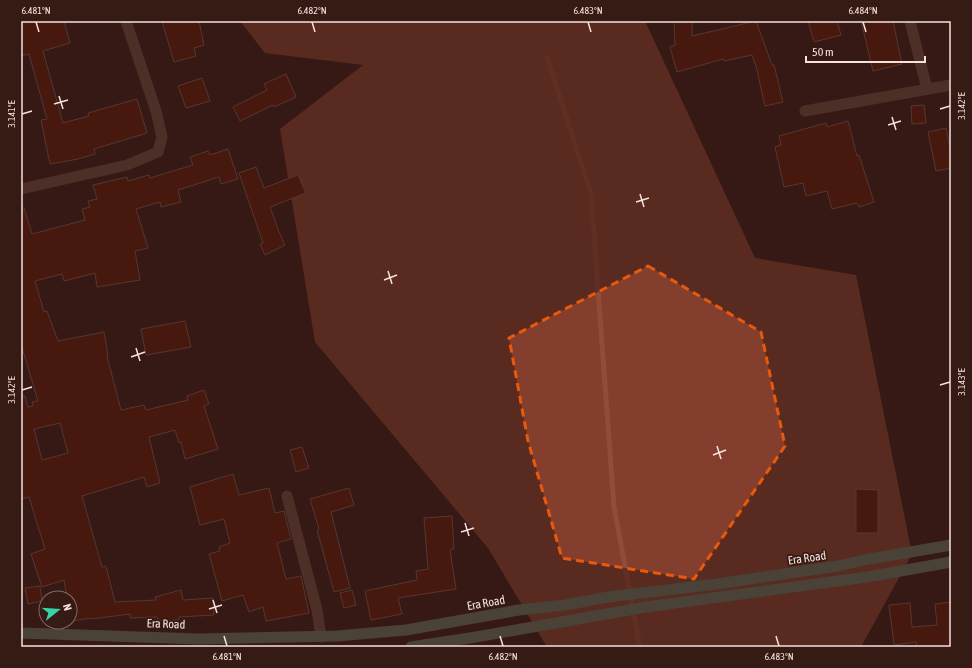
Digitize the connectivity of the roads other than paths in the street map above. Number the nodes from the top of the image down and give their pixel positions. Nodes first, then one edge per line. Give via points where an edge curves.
1 (126, 21) edge
2 (910, 21) edge
3 (951, 85) edge
4 (928, 89) junction
5 (805, 111) dead end
6 (21, 189) edge
7 (287, 496) dead end
8 (951, 545) edge
9 (864, 560) junction
10 (951, 562) edge
11 (867, 577) junction
12 (21, 633) edge
13 (321, 637) junction
14 (411, 647) edge

1 - 6 street via 156,111 162,137 158,152 127,165
2 - 4 street
3 - 4 street
4 - 5 street
7 - 13 street via 317,610
8 - 9 main road, Era Road
9 - 11 main road
9 - 13 main road, Era Road via 808,571 519,610 406,630
10 - 11 main road
11 - 14 main road via 646,607 476,638
12 - 13 main road, Era Road via 199,639

